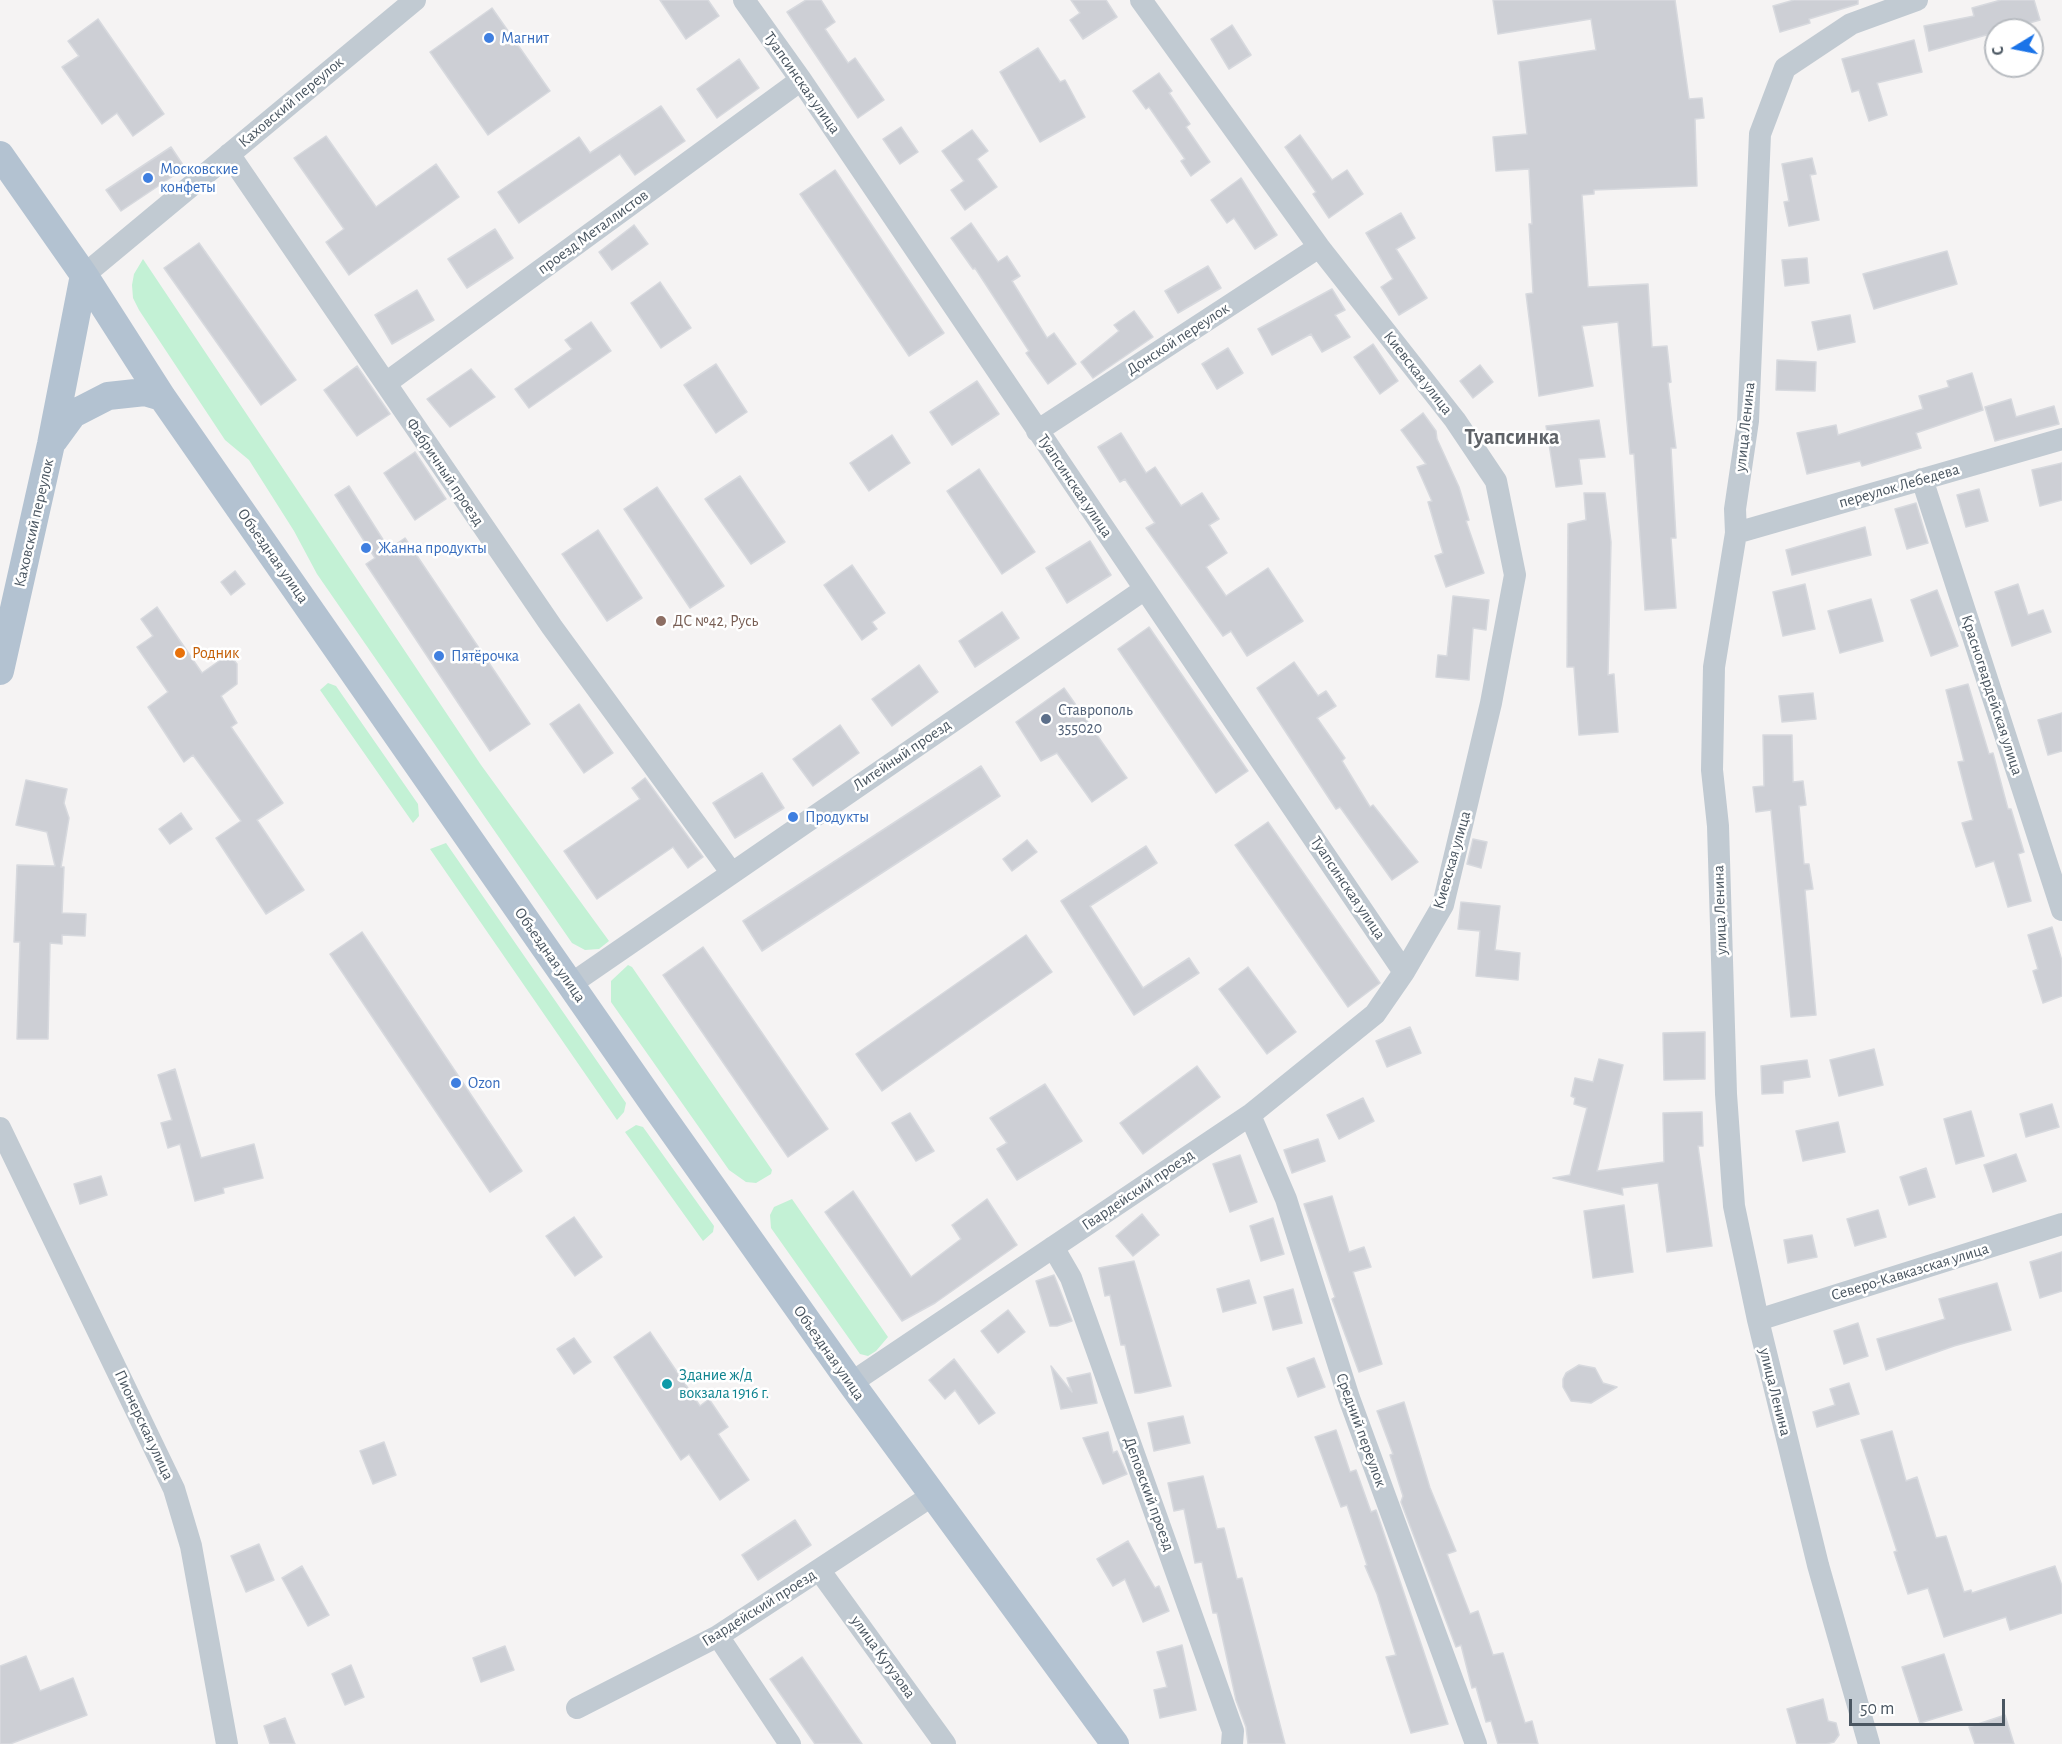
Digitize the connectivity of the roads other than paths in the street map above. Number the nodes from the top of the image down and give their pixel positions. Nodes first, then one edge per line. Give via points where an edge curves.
1 (415, 0) edge
2 (744, 0) edge
3 (1141, 0) edge
4 (1917, 0) edge
5 (801, 80) junction
6 (229, 154) junction
7 (0, 155) edge
8 (1319, 247) junction
9 (84, 275) junction
10 (386, 384) junction
11 (162, 397) junction
12 (1037, 431) junction
13 (2062, 439) edge
14 (51, 444) junction
15 (1922, 479) junction
16 (1736, 533) junction
17 (1145, 589) junction
18 (0, 671) edge
19 (731, 872) junction
20 (2062, 910) edge
21 (1404, 972) junction
22 (571, 984) junction
23 (1251, 1115) junction
24 (0, 1128) edge
25 (2062, 1224) edge
26 (1053, 1247) junction
27 (1758, 1320) junction
28 (851, 1383) junction
29 (933, 1495) junction
30 (820, 1571) junction
31 (718, 1636) junction
32 (577, 1708) dead end
33 (227, 1744) edge
34 (790, 1744) edge
35 (945, 1744) edge
36 (1115, 1744) edge
37 (1232, 1744) edge
38 (1476, 1744) edge
39 (1869, 1744) edge

1 - 6 street, Каховский переулок
2 - 5 street, Туапсинская улица
3 - 8 street, Киевская улица
4 - 16 street, улица Ленина via 1851,24 1785,68 1760,134 1748,421 1735,509
5 - 10 street, проезд Металлистов
5 - 12 street, Туапсинская улица
6 - 9 street, Каховский переулок
6 - 10 street, Фабричный проезд
7 - 9 main road, Объездная улица
8 - 12 street, Донской переулок
8 - 21 street, Киевская улица via 1455,420 1496,481 1515,575 1491,703 1443,905
9 - 11 main road, Объездная улица
9 - 14 main road, Каховский переулок
10 - 19 street, Фабричный проезд via 552,627
11 - 14 main road via 145,392 108,396 73,414
11 - 22 main road, Объездная улица
12 - 17 street, Туапсинская улица
13 - 15 street, переулок Лебедева
14 - 18 main road, Каховский переулок
15 - 16 street, переулок Лебедева
15 - 20 street, Красногвардейская улица
16 - 27 street, улица Ленина via 1714,666 1712,770 1718,826 1726,1094 1734,1206
17 - 19 street, Литейный проезд
17 - 21 street, Туапсинская улица
19 - 22 street, Литейный проезд
21 - 23 street, Гвардейский проезд via 1375,1014
22 - 28 main road, Объездная улица
23 - 26 street, Гвардейский проезд
23 - 38 street, Средний переулок via 1286,1199 1348,1398
24 - 33 street, Пионерская улица via 174,1489 191,1546
25 - 27 street, Северо-Кавказская улица
26 - 28 street, Гвардейский проезд
26 - 37 street, Деповский проезд via 1071,1278 1233,1731
27 - 39 street, улица Ленина via 1818,1564
28 - 29 main road, Объездная улица
29 - 30 street, Гвардейский проезд
29 - 36 main road, Объездная улица
30 - 31 street, Гвардейский проезд
30 - 35 street, улица Кутузова
31 - 32 street, Гвардейский проезд
31 - 34 street

